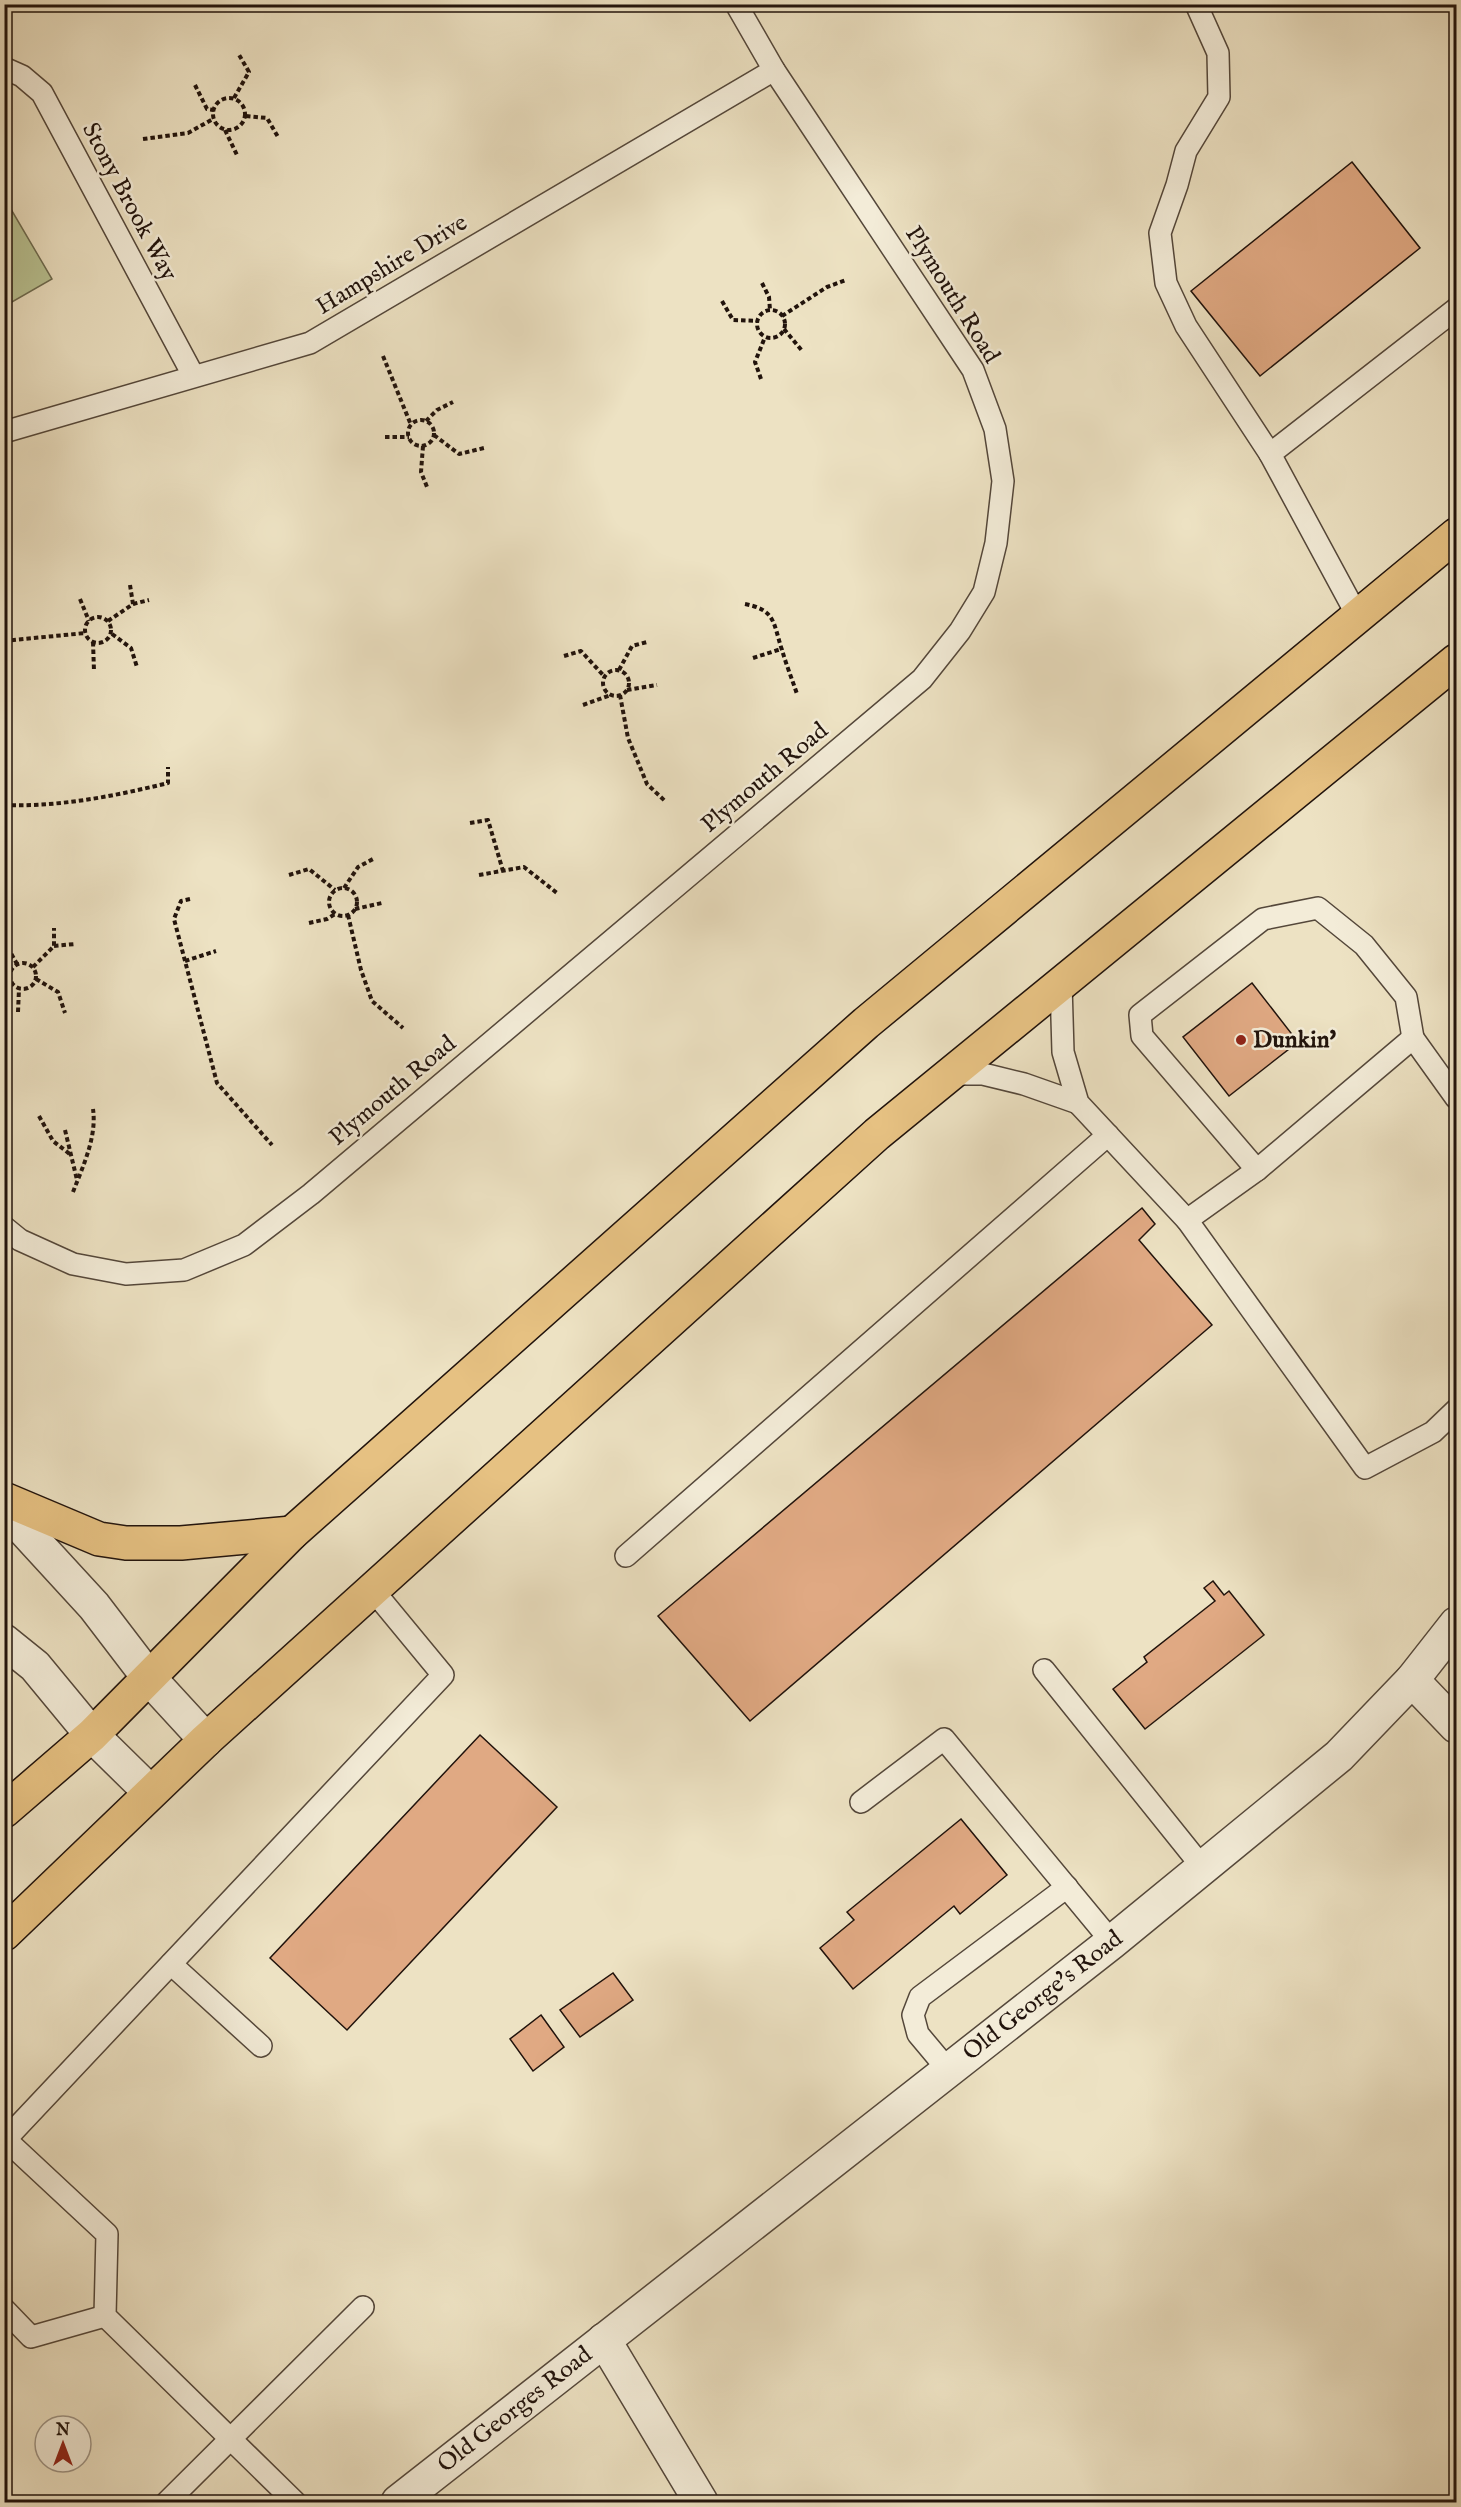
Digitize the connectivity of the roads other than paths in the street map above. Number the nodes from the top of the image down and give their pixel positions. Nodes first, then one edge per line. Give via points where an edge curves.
1 (736, 4) edge
2 (1196, 4) edge
3 (4, 68) edge
4 (774, 70) junction
5 (1456, 309) edge
6 (193, 375) junction
7 (4, 432) edge
8 (1270, 454) junction
9 (1456, 536) edge
10 (1358, 617) junction
11 (1456, 661) edge
12 (1061, 984) junction
13 (1413, 1038) junction
14 (950, 1074) junction
15 (1456, 1098) edge
16 (1078, 1103) junction
17 (1108, 1135) junction
18 (1257, 1170) junction
19 (1187, 1220) junction
20 (4, 1227) edge
21 (1456, 1410) edge
22 (4, 1499) edge
23 (4, 1508) edge
24 (292, 1533) junction
25 (626, 1556) dead end
26 (372, 1589) junction
27 (1456, 1624) edge
28 (4, 1641) edge
29 (1044, 1670) dead end
30 (149, 1678) junction
31 (1412, 1680) junction
32 (1456, 1726) edge
33 (92, 1735) junction
34 (206, 1740) junction
35 (150, 1792) junction
36 (861, 1802) dead end
37 (4, 1811) edge
38 (1203, 1868) junction
39 (1067, 1887) junction
40 (4, 1934) edge
41 (1112, 1942) junction
42 (171, 1964) junction
43 (261, 2046) dead end
44 (949, 2071) junction
45 (5, 2139) edge
46 (363, 2307) dead end
47 (4, 2309) edge
48 (105, 2316) junction
49 (604, 2340) junction
50 (232, 2438) junction
51 (167, 2502) edge
52 (295, 2502) edge
53 (398, 2502) edge
54 (701, 2502) edge

1 - 4 lane, Plymouth Road
2 - 8 lane via 1218,53 1220,97 1186,151 1160,233 1166,283 1186,326
3 - 6 lane, Stony Brook Way via 22,76 42,93
4 - 6 lane, Hampshire Drive via 310,343
4 - 20 lane, Plymouth Road via 973,370 995,429 1004,481 996,543 984,592 960,631 922,679 311,1194 244,1245 184,1270 126,1274 73,1264 20,1240
5 - 8 lane
6 - 7 lane, Hampshire Drive
8 - 10 lane
9 - 10 highway
10 - 24 highway via 866,1023
11 - 12 highway
12 - 14 highway
12 - 16 lane via 1063,1052
13 - 15 lane
13 - 18 lane
13 - 18 lane via 1406,997 1364,945 1318,908 1263,919 1140,1015 1142,1036
14 - 16 lane via 983,1074
14 - 26 highway via 877,1134
16 - 17 lane
17 - 19 lane
17 - 25 lane
18 - 19 lane
19 - 21 lane via 1365,1468 1433,1432
22 - 24 highway via 99,1539 126,1543 181,1543
23 - 30 street via 94,1606
24 - 30 highway
26 - 34 highway
26 - 42 lane via 443,1675
27 - 31 street, Old George's Road
28 - 33 street via 35,1666
29 - 38 lane
30 - 33 highway
30 - 34 street
31 - 32 street
31 - 38 street, Old George's Road via 1339,1756
33 - 35 street
33 - 37 highway
34 - 35 highway
35 - 40 highway
36 - 39 lane via 944,1739
38 - 41 street, Old George's Road
39 - 41 lane
39 - 44 lane via 920,1997 913,2015 918,2034
41 - 44 street, Old George's Road
42 - 43 lane
42 - 45 lane
44 - 49 street, Old George's Road
45 - 48 lane via 106,2234
46 - 50 lane
47 - 48 lane via 31,2337
48 - 50 lane
49 - 53 street, Old Georges Road
49 - 54 street
50 - 51 lane
50 - 52 lane

